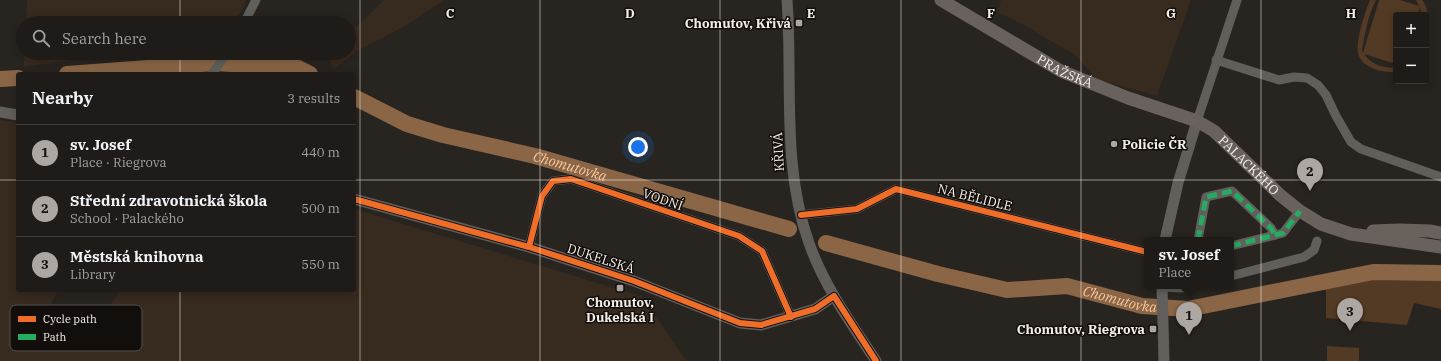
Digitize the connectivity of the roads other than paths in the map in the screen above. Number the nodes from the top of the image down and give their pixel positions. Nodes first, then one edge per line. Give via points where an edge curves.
1 (256, 0) edge
2 (787, 0) edge
3 (942, 0) edge
4 (1237, 0) edge
5 (248, 16) edge
6 (222, 60) edge
7 (1216, 60) junction
8 (213, 72) edge
9 (0, 112) edge
10 (16, 115) edge
11 (1197, 121) junction
12 (1441, 177) edge
13 (356, 200) edge
14 (1300, 211) junction
15 (800, 215) junction
16 (1337, 229) junction
17 (1441, 233) edge
18 (1275, 235) junction
19 (1166, 237) edge
20 (1199, 237) edge
21 (1317, 241) dead end
22 (1234, 245) edge
23 (529, 247) junction
24 (1441, 247) edge
25 (1144, 251) edge
26 (1234, 275) edge
27 (1162, 289) edge
28 (834, 296) junction
29 (791, 316) junction
30 (876, 361) edge
31 (1164, 361) edge

1 - 5 street
2 - 15 street, KŘIVÁ via 793,178
3 - 11 main road, PRAŽSKÁ via 1061,71 1132,100
4 - 7 street
6 - 8 street
7 - 11 street
7 - 12 street via 1279,80 1307,78 1318,85 1326,95 1350,142 1361,149
9 - 10 street
11 - 14 main road, PALACKÉHO via 1214,131
11 - 19 street via 1178,183
13 - 23 street, DUKELSKÁ
14 - 16 main road, PALACKÉHO via 1321,224
14 - 18 street via 1283,233
15 - 25 street, NA BĚLIDLE via 857,210 896,189
15 - 28 street, KŘIVÁ via 820,270
16 - 17 main road, PALACKÉHO
16 - 24 main road, PALACKÉHO via 1351,234
18 - 20 street via 1271,228 1232,191 1206,197
18 - 22 street
21 - 26 street via 1314,250 1304,257
23 - 29 street, DUKELSKÁ via 634,280 740,323 761,325
23 - 29 street, VODNÍ via 542,196 553,181 570,179 739,236 762,251
27 - 31 street
28 - 29 street, DUKELSKÁ via 815,310
28 - 30 street, KŘIVÁ

